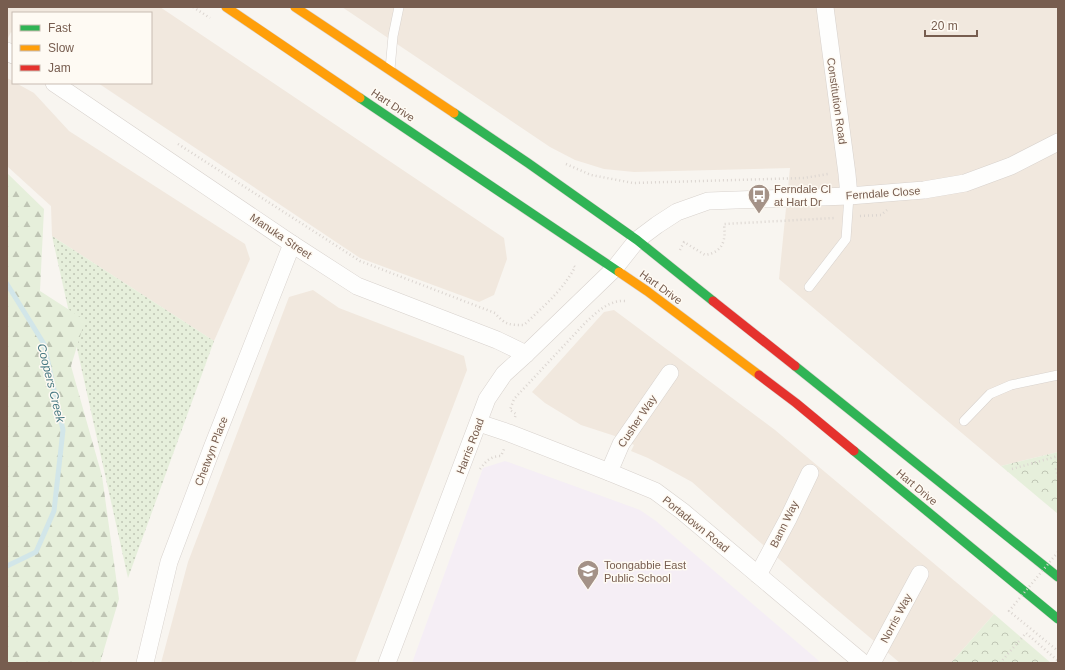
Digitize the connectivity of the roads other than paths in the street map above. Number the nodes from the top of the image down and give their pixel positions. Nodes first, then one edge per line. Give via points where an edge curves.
1 (226, 7) edge
2 (295, 7) edge
3 (399, 7) edge
4 (825, 7) edge
5 (390, 71) junction
6 (55, 84) edge
7 (1058, 142) edge
8 (848, 196) junction
9 (637, 240) junction
10 (292, 244) junction
11 (614, 269) junction
12 (810, 287) dead end
13 (526, 354) junction
14 (670, 373) dead end
15 (1058, 375) edge
16 (964, 421) dead end
17 (479, 423) junction
18 (610, 472) junction
19 (810, 473) dead end
20 (920, 574) dead end
21 (758, 575) junction
22 (1058, 577) edge
23 (1058, 619) edge
24 (145, 663) edge
25 (387, 663) edge
26 (863, 663) edge
27 (872, 663) edge

1 - 11 highway, Hart Drive
2 - 5 highway, Hart Drive
3 - 5 lane
4 - 8 street, Constitution Road
5 - 9 highway, Hart Drive
6 - 10 street, Manuka Street
7 - 8 street, Ferndale Close via 1012,166 965,183 924,190
8 - 9 street, Ferndale Close via 708,201 677,212
8 - 12 lane via 846,239
9 - 11 street, Ferndale Close
9 - 22 highway, Hart Drive
10 - 13 street, Manuka Street via 357,286 497,340
10 - 24 street, Chetwyn Place via 169,562
11 - 13 street, Harris Road
11 - 23 highway, Hart Drive via 796,403
13 - 17 street, Harris Road via 504,374 487,399
14 - 18 street, Cusher Way via 621,444
15 - 16 lane via 1011,385 990,394
17 - 18 street, Portadown Road
17 - 25 street, Harris Road
18 - 21 street, Portadown Road via 654,491 682,511
19 - 21 street, Bann Way
20 - 27 street, Norris Way
21 - 26 street, Portadown Road

